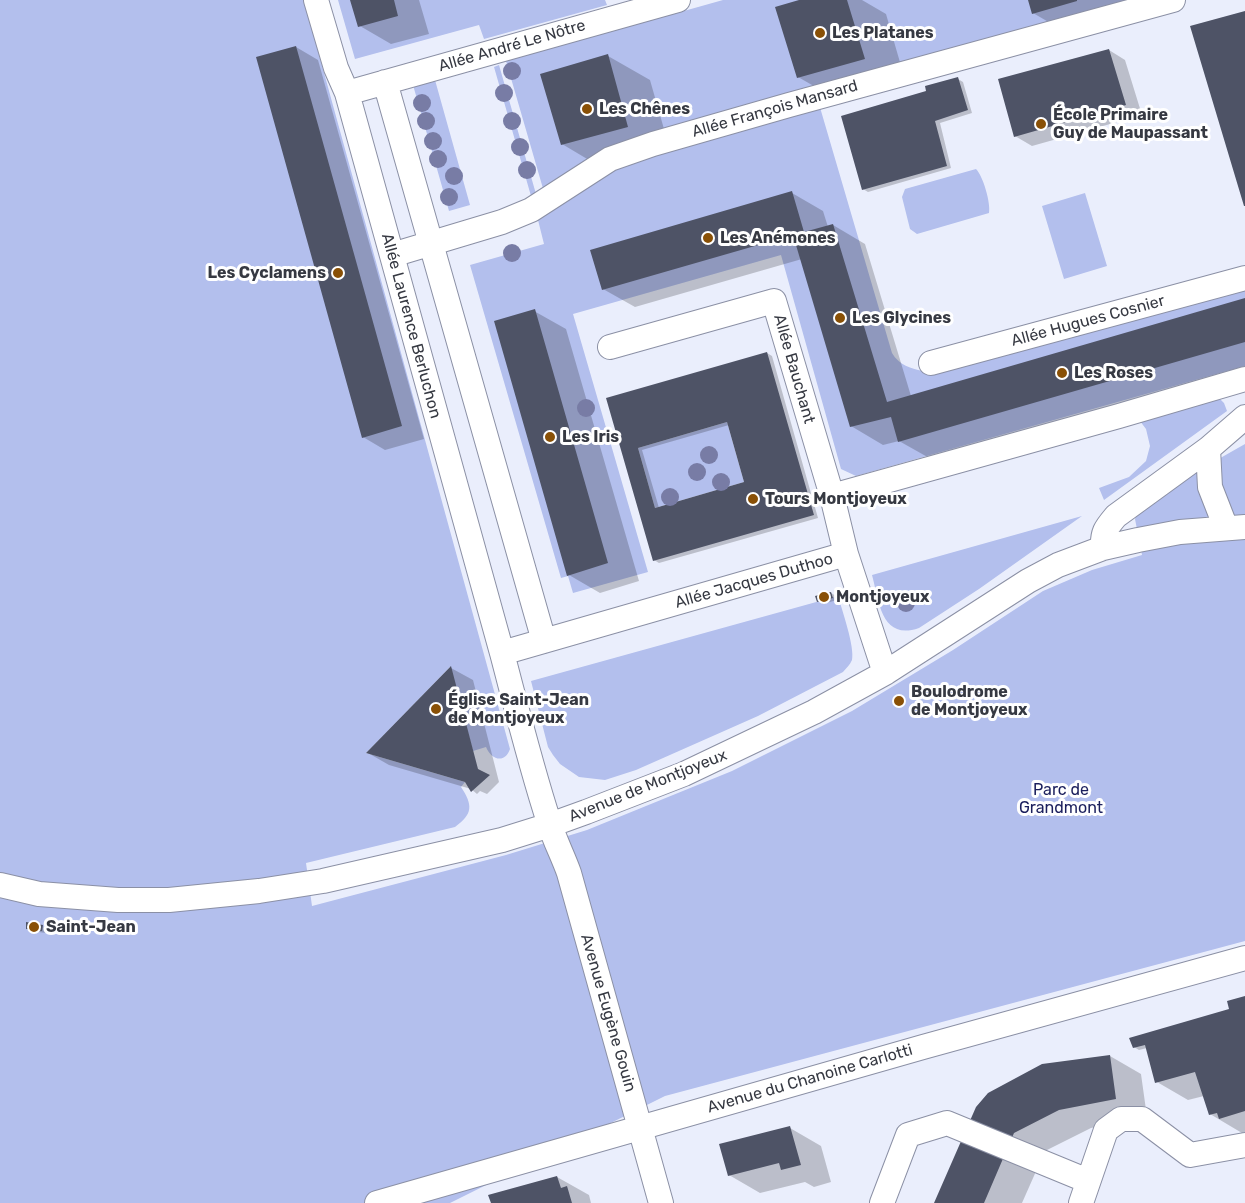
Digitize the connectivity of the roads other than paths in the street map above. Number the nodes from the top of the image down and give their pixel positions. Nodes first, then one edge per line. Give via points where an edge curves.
1 (316, 0) edge
2 (678, 0) edge
3 (1173, 0) edge
4 (385, 82) junction
5 (347, 93) junction
6 (431, 243) junction
7 (392, 255) junction
8 (1245, 278) edge
9 (610, 347) dead end
10 (932, 363) dead end
11 (1245, 379) edge
12 (1245, 417) edge
13 (1208, 448) junction
14 (832, 496) junction
15 (1235, 527) edge
16 (1103, 548) junction
17 (846, 554) junction
18 (544, 641) junction
19 (502, 653) junction
20 (885, 673) junction
21 (550, 825) junction
22 (0, 885) edge
23 (1245, 958) edge
24 (640, 1127) junction
25 (1245, 1145) edge
26 (1084, 1192) edge
27 (377, 1203) edge
28 (661, 1203) edge
29 (882, 1203) edge

1 - 5 street, Allée Laurence Berluchon
2 - 4 street, Allée André Le Nôtre
3 - 6 street, Allée François Mansard via 652,144 610,159 531,210
4 - 5 street, Allée André Le Nôtre
4 - 6 street
5 - 7 street, Allée Laurence Berluchon
6 - 7 street, Allée François Mansard
6 - 18 street
7 - 19 street, Allée Laurence Berluchon
8 - 10 street, Allée Hugues Cosnier
9 - 14 street, Allée Bauchant via 774,301
11 - 14 street
12 - 13 street
13 - 15 street via 1210,487
13 - 16 street via 1116,516 1102,537
14 - 17 street, Allée Jacques Duthoo
15 - 16 street, Avenue de Montjoyeux via 1169,534
16 - 20 street, Avenue de Montjoyeux via 1028,581
17 - 18 street, Allée Jacques Duthoo
17 - 20 street
18 - 19 street, Allée Jacques Duthoo
19 - 21 street
20 - 21 street, Avenue de Montjoyeux via 684,774
21 - 22 street, Avenue de Montjoyeux via 502,840 323,881 259,891 169,900 118,900 39,894
21 - 24 street, Avenue Eugène Gouin via 569,873
23 - 24 street, Avenue du Chanoine Carlotti
24 - 27 street, Avenue du Chanoine Carlotti
24 - 28 street, Avenue Eugène Gouin
25 - 26 street via 1190,1155 1142,1119 1121,1119 1106,1130
26 - 29 street via 947,1123 908,1135

